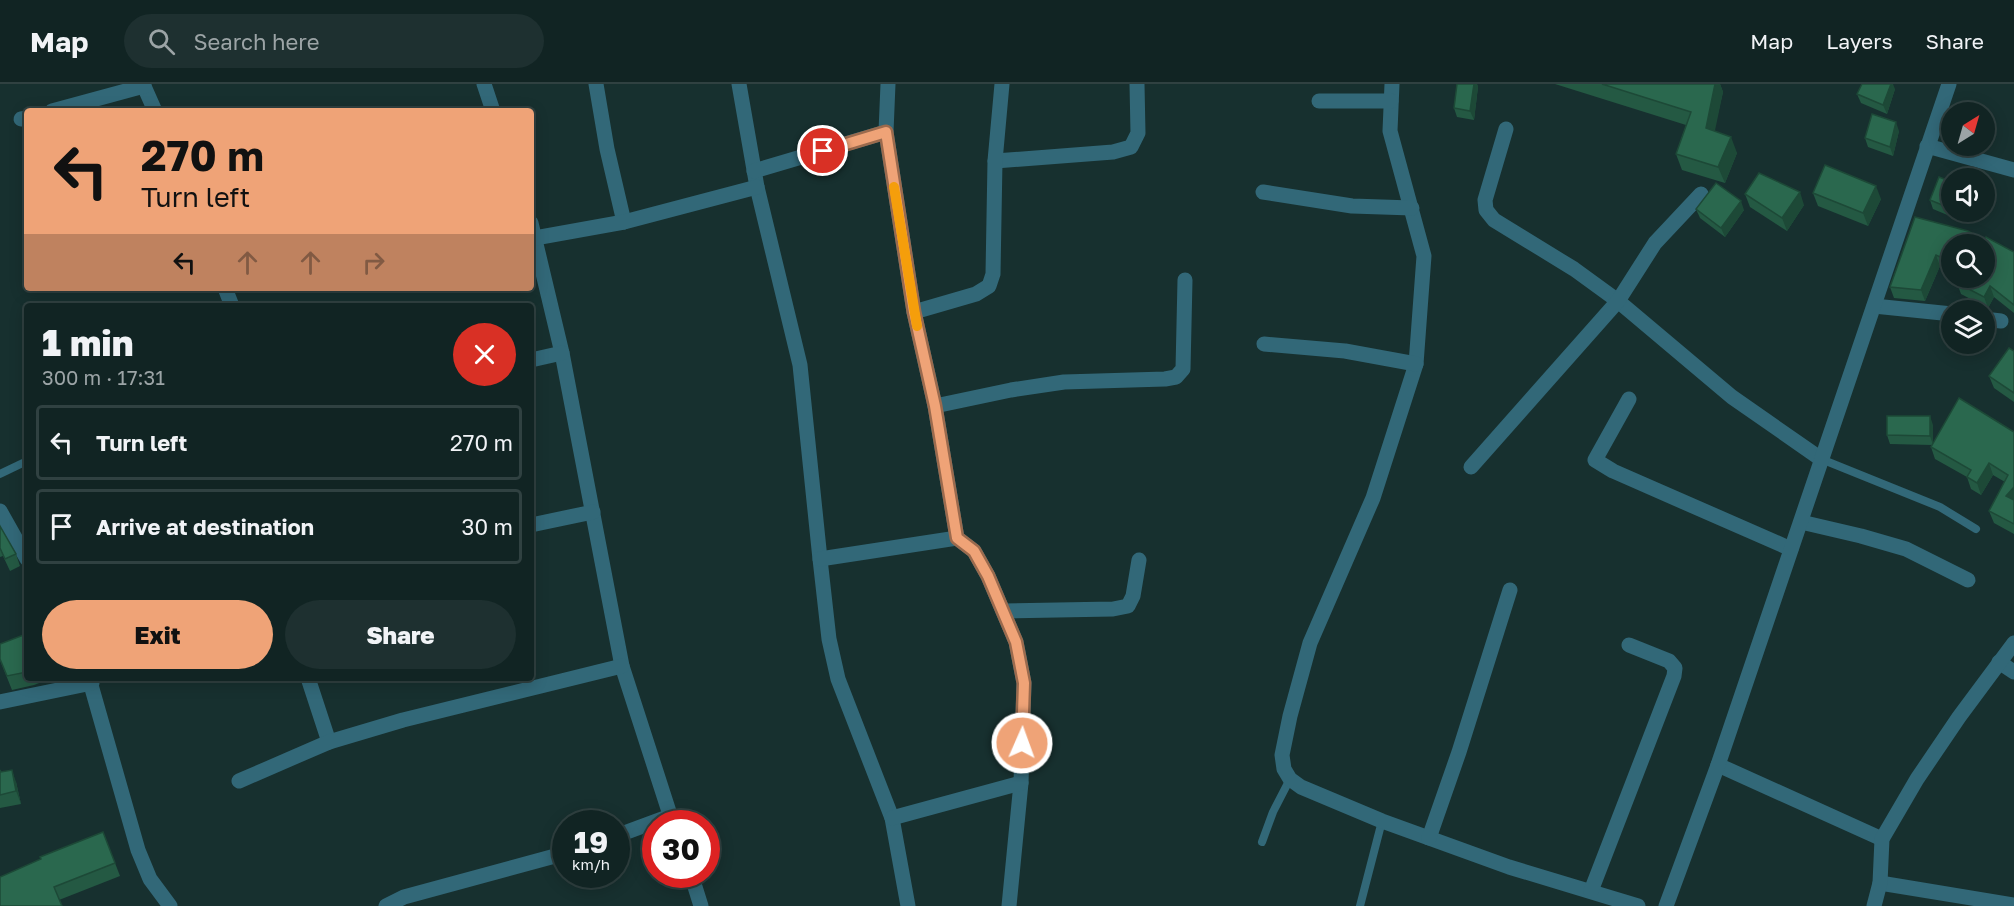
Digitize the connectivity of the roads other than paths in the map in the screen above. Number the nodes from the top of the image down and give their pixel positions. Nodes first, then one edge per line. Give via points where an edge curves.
1 (484, 84) edge
2 (597, 84) edge
3 (739, 84) edge
4 (888, 84) edge
5 (1002, 84) edge
6 (1137, 84) edge
7 (1392, 84) edge
8 (1949, 84) edge
9 (143, 85) edge
10 (1319, 101) dead end
11 (1391, 101) junction
12 (62, 108) edge
13 (154, 108) edge
14 (493, 108) edge
15 (1506, 129) dead end
16 (886, 132) junction
17 (1927, 146) junction
18 (995, 162) junction
19 (2014, 170) edge
20 (754, 171) junction
21 (757, 187) junction
22 (1263, 192) dead end
23 (1701, 194) dead end
24 (1412, 208) junction
25 (624, 222) junction
26 (534, 231) edge
27 (534, 235) edge
28 (1185, 280) dead end
29 (1618, 301) junction
30 (1874, 306) junction
31 (914, 312) junction
32 (1941, 313) edge
33 (1995, 320) edge
34 (2001, 321) dead end
35 (1264, 344) dead end
36 (562, 353) junction
37 (534, 359) edge
38 (1416, 364) junction
39 (1629, 399) dead end
40 (935, 406) junction
41 (1821, 459) junction
42 (24, 462) edge
43 (1471, 467) dead end
44 (0, 474) edge
45 (0, 511) edge
46 (593, 512) junction
47 (1801, 522) junction
48 (534, 524) edge
49 (1976, 529) dead end
50 (957, 538) junction
51 (1791, 549) junction
52 (24, 554) edge
53 (820, 559) junction
54 (1140, 560) dead end
55 (1968, 580) dead end
56 (1510, 590) dead end
57 (1003, 611) junction
58 (2014, 643) edge
59 (1629, 645) dead end
60 (1999, 662) junction
61 (622, 666) junction
62 (2014, 672) edge
63 (90, 681) edge
64 (309, 681) edge
65 (0, 702) edge
66 (330, 742) junction
67 (1718, 765) junction
68 (1290, 779) junction
69 (239, 781) dead end
70 (1021, 783) junction
71 (669, 810) edge
72 (892, 818) junction
73 (1382, 821) junction
74 (1429, 838) junction
75 (1882, 838) junction
76 (1262, 842) dead end
77 (552, 857) edge
78 (1880, 883) junction
79 (696, 888) edge
80 (1591, 891) junction
81 (2014, 905) edge
82 (170, 906) edge
83 (386, 906) edge
84 (701, 906) edge
85 (908, 906) edge
86 (1009, 906) edge
87 (1360, 906) edge
88 (1638, 906) edge
89 (1666, 906) edge
90 (1874, 906) edge

1 - 14 street
2 - 25 street
3 - 20 street
4 - 16 street
5 - 18 street
6 - 18 street via 1138,133 1131,147
7 - 11 street
8 - 17 street
9 - 12 street
9 - 13 street
10 - 11 street
11 - 24 street via 1390,131
15 - 29 street via 1485,200 1486,210 1494,220
16 - 20 street
16 - 31 street
17 - 19 street
17 - 30 street
18 - 31 street via 993,274 989,286 976,294
20 - 21 street
21 - 25 street
21 - 53 street via 800,364
22 - 24 street via 1352,206
23 - 29 street via 1655,243
24 - 38 street via 1424,256
25 - 26 street
27 - 36 street
28 - 40 street via 1183,369 1176,377 1064,382
29 - 41 street via 1732,396
29 - 43 street
30 - 32 street
30 - 41 street
31 - 40 street
33 - 34 street
35 - 38 street via 1345,351
36 - 37 street
36 - 46 street
38 - 68 street via 1373,498 1310,643 1282,755
39 - 51 street via 1595,460
40 - 50 street
41 - 47 street
41 - 49 lane via 1940,507
42 - 44 lane
45 - 52 street
46 - 48 street
46 - 61 street
47 - 51 street
47 - 55 street via 1906,549
50 - 53 street
50 - 57 street via 974,551
51 - 67 street
53 - 72 street via 838,679
54 - 57 street via 1128,606
56 - 74 street
57 - 70 street via 1016,642 1024,683
58 - 60 street
59 - 80 street via 1676,668
60 - 62 street
60 - 75 street via 1917,779
61 - 66 street
61 - 71 street
63 - 65 street
63 - 82 street via 138,850 150,879
64 - 66 street
66 - 69 street
67 - 75 street
67 - 89 street
68 - 73 street
68 - 76 lane
70 - 72 street
70 - 86 street
72 - 85 street
73 - 74 street
73 - 87 lane
74 - 80 street
75 - 78 street
77 - 83 street via 404,897
78 - 81 street
78 - 90 street
79 - 84 street
80 - 88 street

